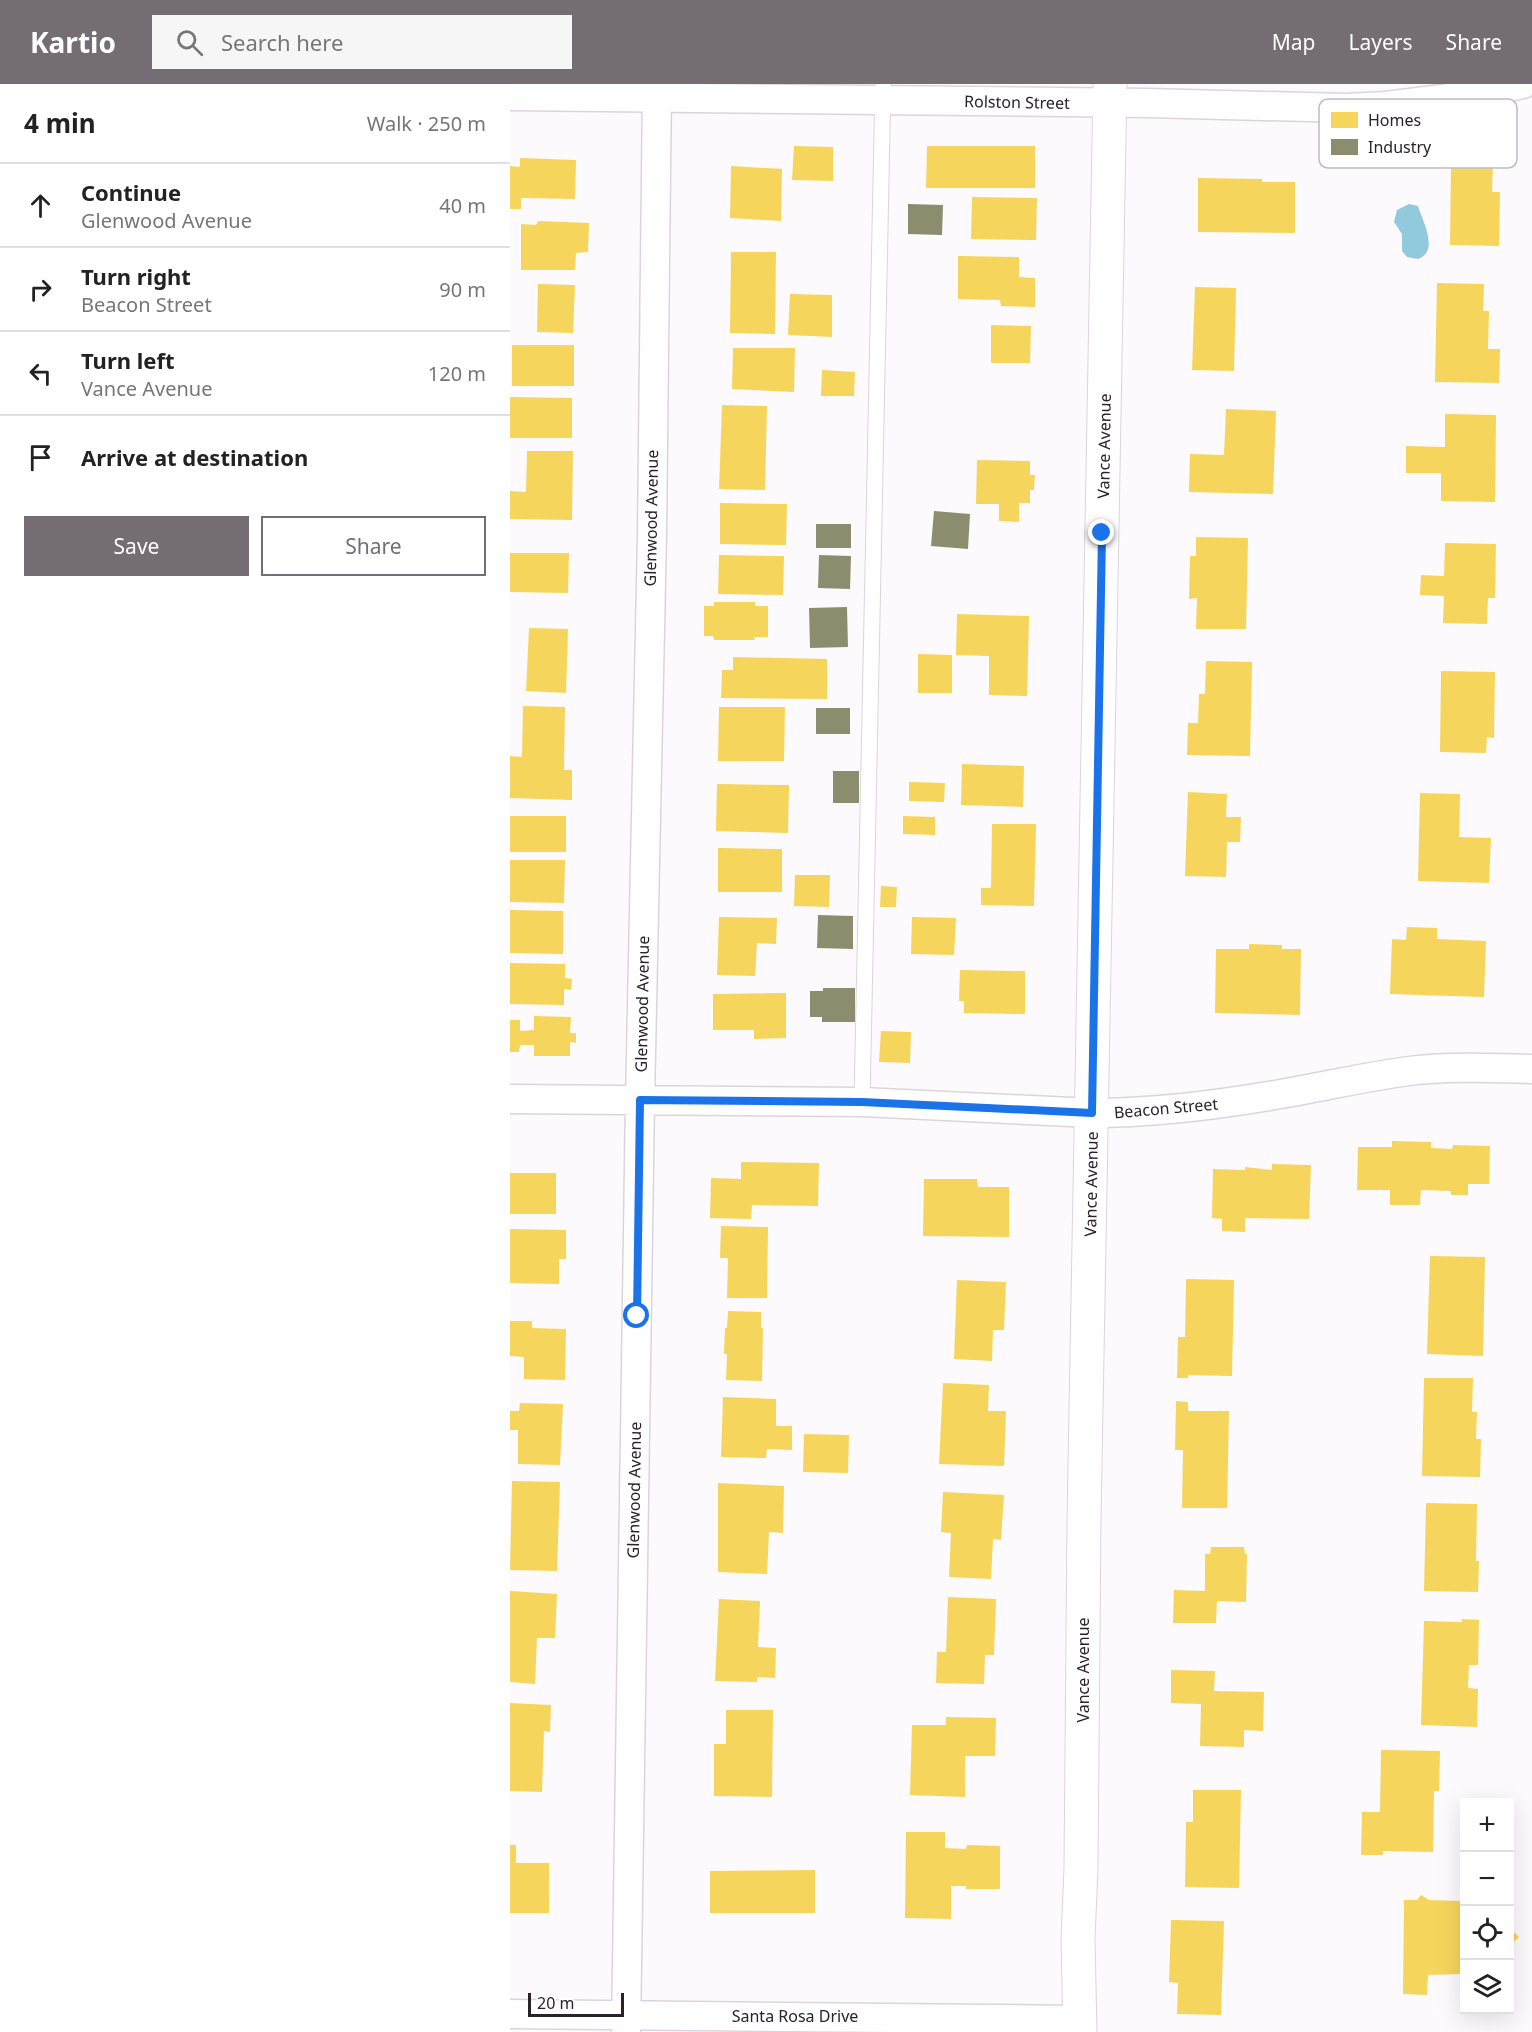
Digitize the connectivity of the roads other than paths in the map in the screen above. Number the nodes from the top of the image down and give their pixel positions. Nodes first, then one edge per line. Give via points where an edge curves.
1 (1523, 84) edge
2 (656, 91) edge
3 (882, 92) edge
4 (1110, 94) edge
5 (510, 96) edge
6 (1441, 99) edge
7 (1319, 107) edge
8 (1532, 1069) edge
9 (510, 1099) edge
10 (640, 1100) junction
11 (862, 1102) junction
12 (1092, 1113) junction
13 (510, 2014) edge
14 (626, 2024) edge
15 (1080, 2026) edge

1 - 6 street, Rolston Street
2 - 3 street, Rolston Street
2 - 5 street, Rolston Street
2 - 10 street, Glenwood Avenue via 652,534
3 - 4 street, Rolston Street
3 - 11 lane
4 - 7 street, Rolston Street via 1278,108
4 - 12 street, Vance Avenue
8 - 12 street, Beacon Street via 1409,1071 1195,1107
9 - 10 street, Beacon Street
10 - 11 street, Beacon Street
10 - 14 street, Glenwood Avenue
11 - 12 street, Beacon Street
12 - 15 street, Vance Avenue via 1077,1939
13 - 14 street, Santa Rosa Drive
14 - 15 street, Santa Rosa Drive

